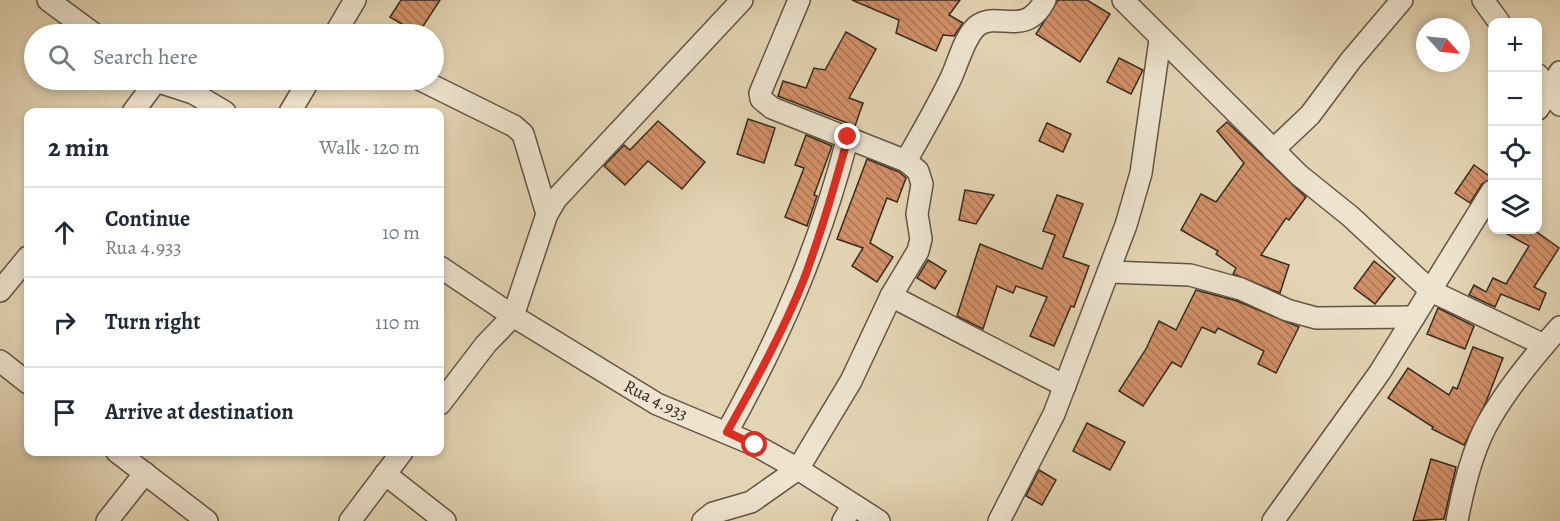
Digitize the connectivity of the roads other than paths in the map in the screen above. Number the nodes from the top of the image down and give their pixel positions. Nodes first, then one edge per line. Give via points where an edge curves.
1 (48, 0) edge
2 (355, 0) edge
3 (742, 0) edge
4 (799, 0) edge
5 (1045, 0) edge
6 (1123, 0) edge
7 (1402, 0) edge
8 (1482, 0) edge
9 (1495, 18) edge
10 (80, 24) edge
11 (342, 24) edge
12 (1160, 40) junction
13 (1552, 85) edge
14 (148, 90) edge
15 (184, 90) edge
16 (303, 90) edge
17 (441, 90) edge
18 (1542, 102) edge
19 (136, 108) edge
20 (218, 108) edge
21 (292, 108) edge
22 (848, 137) junction
23 (1273, 150) junction
24 (906, 161) junction
25 (1488, 198) edge
26 (547, 214) junction
27 (24, 261) edge
28 (444, 270) edge
29 (1110, 272) junction
30 (0, 291) edge
31 (1431, 291) junction
32 (891, 296) junction
33 (513, 316) junction
34 (1414, 317) junction
35 (1560, 327) edge
36 (1544, 345) junction
37 (0, 361) edge
38 (24, 380) edge
39 (1065, 386) junction
40 (444, 399) edge
41 (727, 432) junction
42 (127, 456) edge
43 (399, 456) edge
44 (798, 469) junction
45 (145, 472) junction
46 (385, 474) junction
47 (848, 513) edge
48 (107, 521) edge
49 (207, 521) edge
50 (350, 521) edge
51 (445, 521) edge
52 (703, 521) edge
53 (879, 521) edge
54 (999, 521) edge
55 (1272, 521) edge
56 (1457, 521) edge

1 - 10 street
2 - 11 street
3 - 26 street via 595,154
4 - 22 street via 760,93 761,99 772,108
5 - 24 street via 1031,19 982,24 973,31
6 - 12 street
7 - 23 street via 1310,115
8 - 9 street
12 - 23 street
12 - 29 street via 1141,173
13 - 18 street
14 - 19 street
15 - 20 street
16 - 21 street
17 - 26 street via 523,134
22 - 24 street
22 - 41 street via 803,279 768,358
23 - 31 street
24 - 32 street via 918,171 922,184 917,214 921,239
25 - 31 street
26 - 33 street
27 - 30 street
28 - 33 street, Rua 4.933
29 - 34 street via 1190,275 1316,318
29 - 39 street
31 - 34 street
31 - 36 street
32 - 39 street
32 - 44 street via 851,381
33 - 40 street
33 - 41 street, Rua 4.933 via 657,404
34 - 55 street via 1329,446
35 - 36 street
36 - 56 street via 1488,421 1464,487
37 - 38 street
39 - 54 street
41 - 44 street, Rua 4.933
42 - 45 street
43 - 46 street
44 - 47 street, Rua 4.933
44 - 52 street via 751,501 713,513
45 - 48 street
45 - 49 street
46 - 50 street
46 - 51 street
47 - 53 street, Rua 4.933

